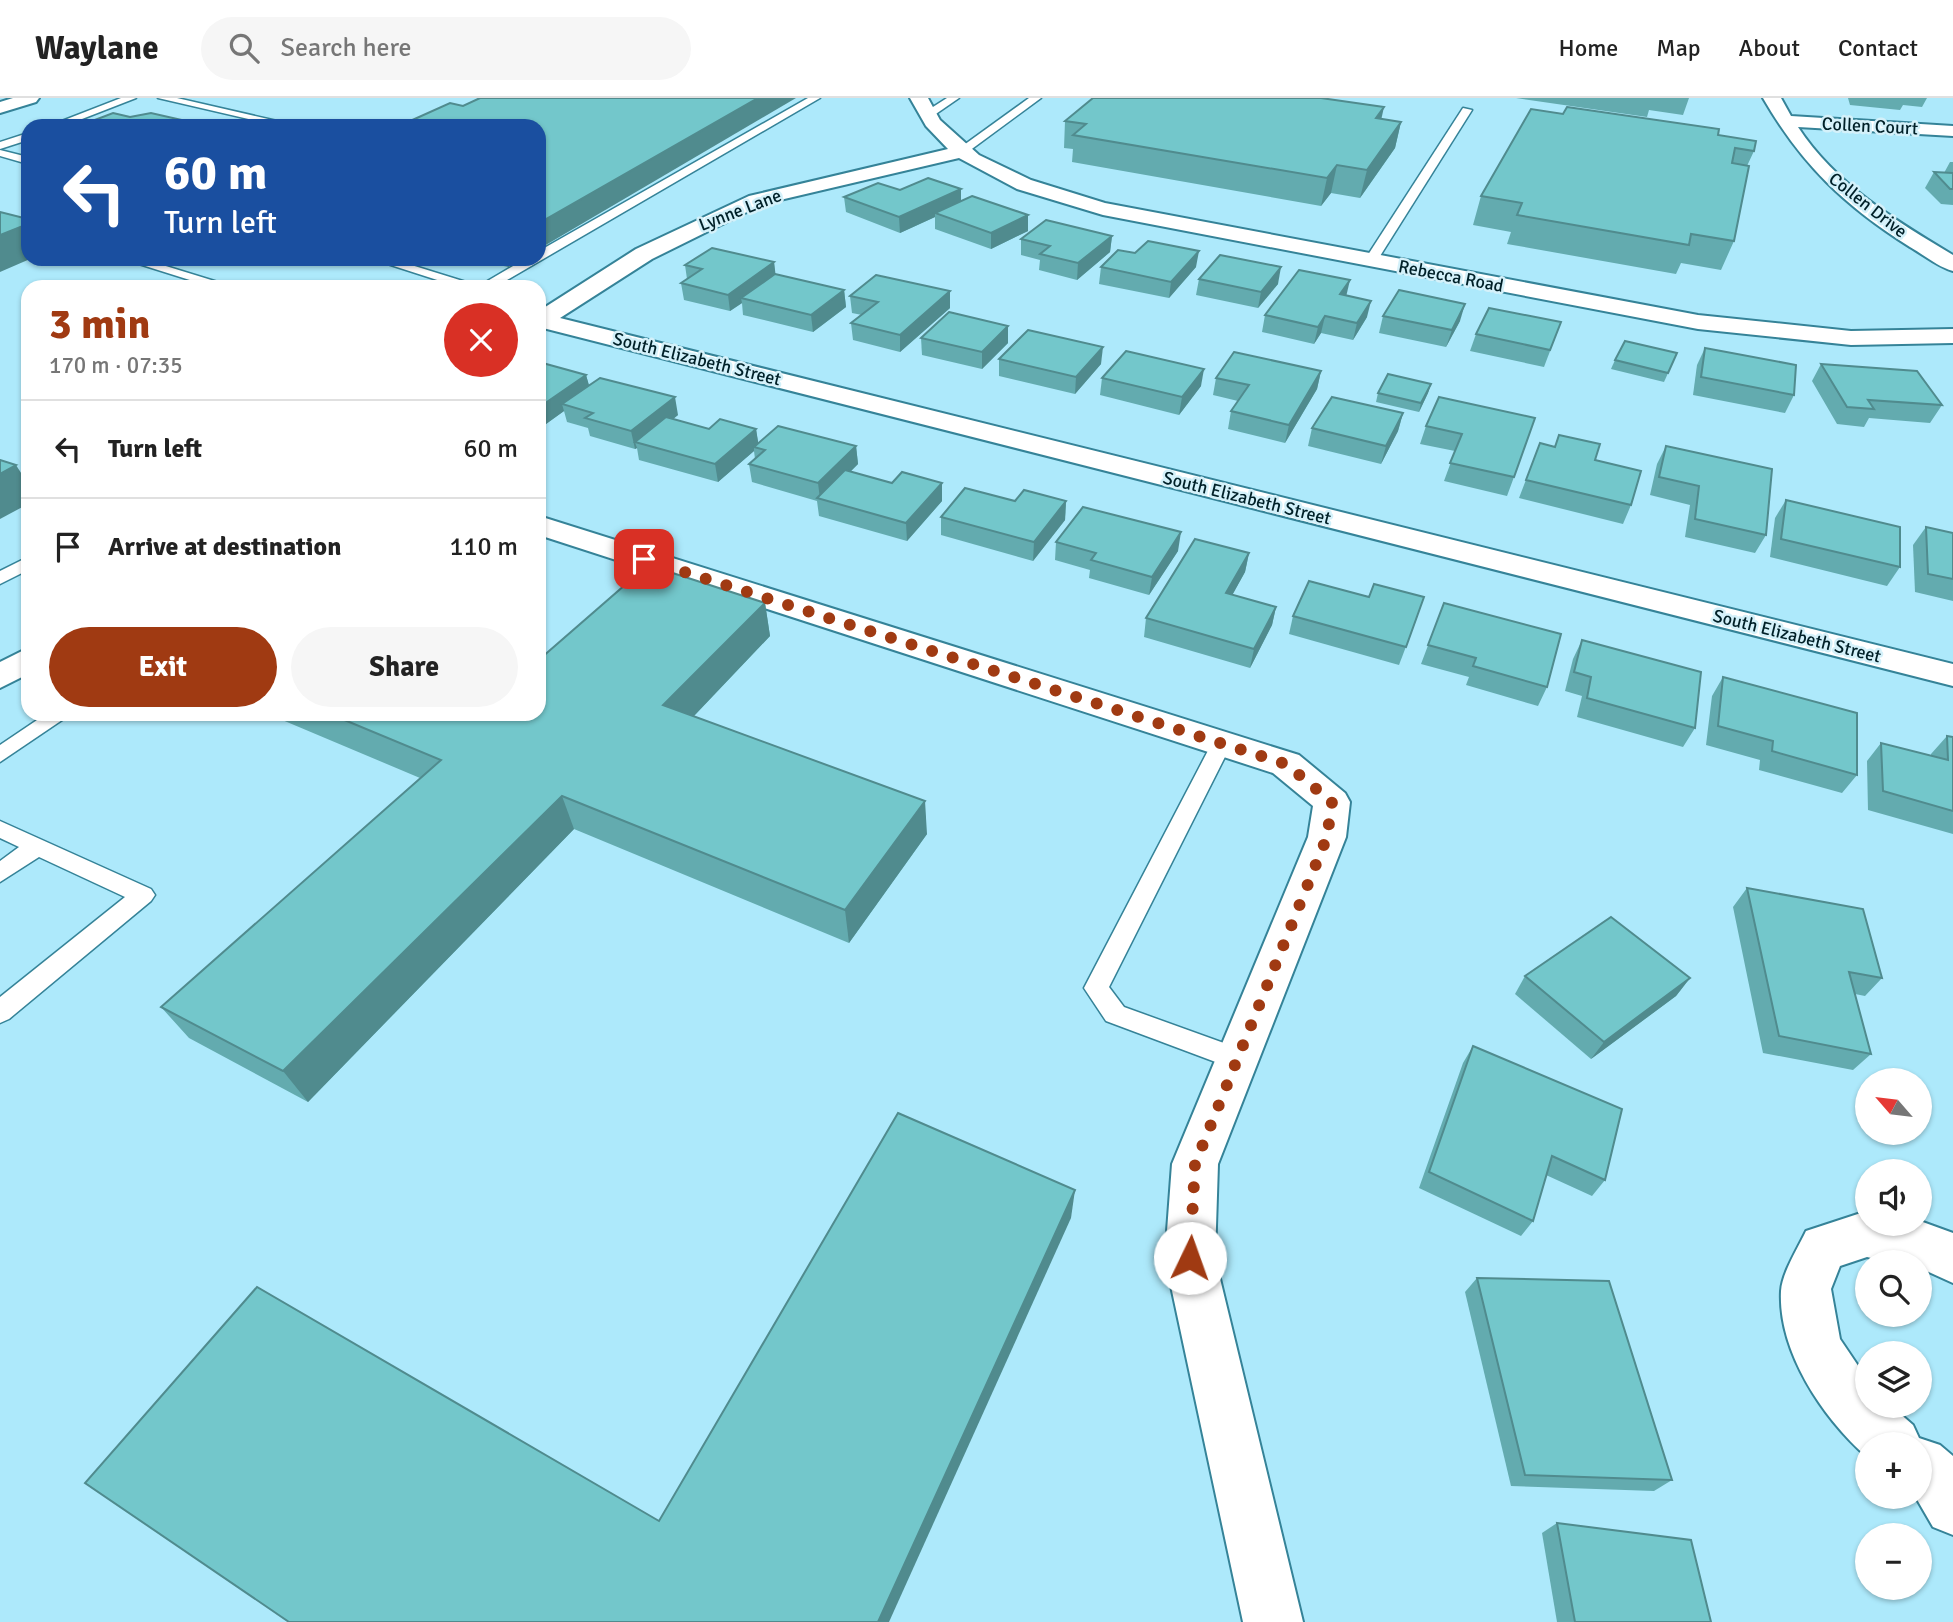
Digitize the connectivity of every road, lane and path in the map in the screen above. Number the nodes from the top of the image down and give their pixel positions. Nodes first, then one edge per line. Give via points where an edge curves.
1 (30, 98) edge
2 (131, 98) edge
3 (163, 98) edge
4 (816, 98) edge
5 (919, 98) edge
6 (954, 98) edge
7 (1037, 98) edge
8 (1772, 98) edge
9 (0, 108) edge
10 (1467, 110) dead end
11 (926, 116) junction
12 (73, 119) edge
13 (261, 119) edge
14 (1787, 121) junction
15 (1953, 131) edge
16 (21, 138) edge
17 (0, 146) edge
18 (1803, 148) junction
19 (1828, 149) dead end
20 (961, 152) junction
21 (0, 153) edge
22 (21, 159) edge
23 (546, 252) edge
24 (1370, 261) junction
25 (1953, 264) edge
26 (154, 266) edge
27 (402, 266) edge
28 (522, 266) edge
29 (202, 280) edge
30 (449, 280) edge
31 (497, 280) edge
32 (546, 317) edge
33 (546, 321) edge
34 (1953, 336) edge
35 (546, 527) edge
36 (21, 566) edge
37 (0, 579) edge
38 (21, 664) edge
39 (1953, 675) edge
40 (0, 677) edge
41 (51, 721) edge
42 (1222, 743) junction
43 (0, 755) edge
44 (0, 829) edge
45 (37, 846) junction
46 (0, 873) edge
47 (0, 1012) edge
48 (1237, 1059) junction
49 (1953, 1259) edge
50 (1880, 1432) edge
51 (1272, 1622) edge

1 - 9 street
2 - 12 lane
3 - 13 lane
4 - 23 lane
5 - 11 street
6 - 11 lane
7 - 20 lane
8 - 14 street, Collen Drive
10 - 24 lane
11 - 20 street, Rebecca Road
14 - 15 street, Collen Court
14 - 18 street, Collen Drive
16 - 17 lane
18 - 19 street, Collen Court
18 - 25 street, Collen Drive via 1834,182 1871,211
20 - 24 street, Rebecca Road via 1027,185 1103,209
20 - 32 street, Lynne Lane via 756,200 644,254
21 - 22 lane
24 - 34 street, Rebecca Road via 1745,329 1851,338
26 - 29 lane
27 - 30 lane
28 - 31 lane
33 - 39 street, South Elizabeth Street
35 - 42 street
36 - 37 lane
38 - 40 street
41 - 43 lane
42 - 48 street via 1286,764 1332,802 1327,837
42 - 48 lane via 1096,988 1115,1014
44 - 45 lane
45 - 46 lane
45 - 47 lane via 143,895
48 - 51 street via 1195,1164 1190,1258
49 - 50 street via 1927,1245 1867,1234 1823,1248 1806,1289 1816,1349 1858,1414

